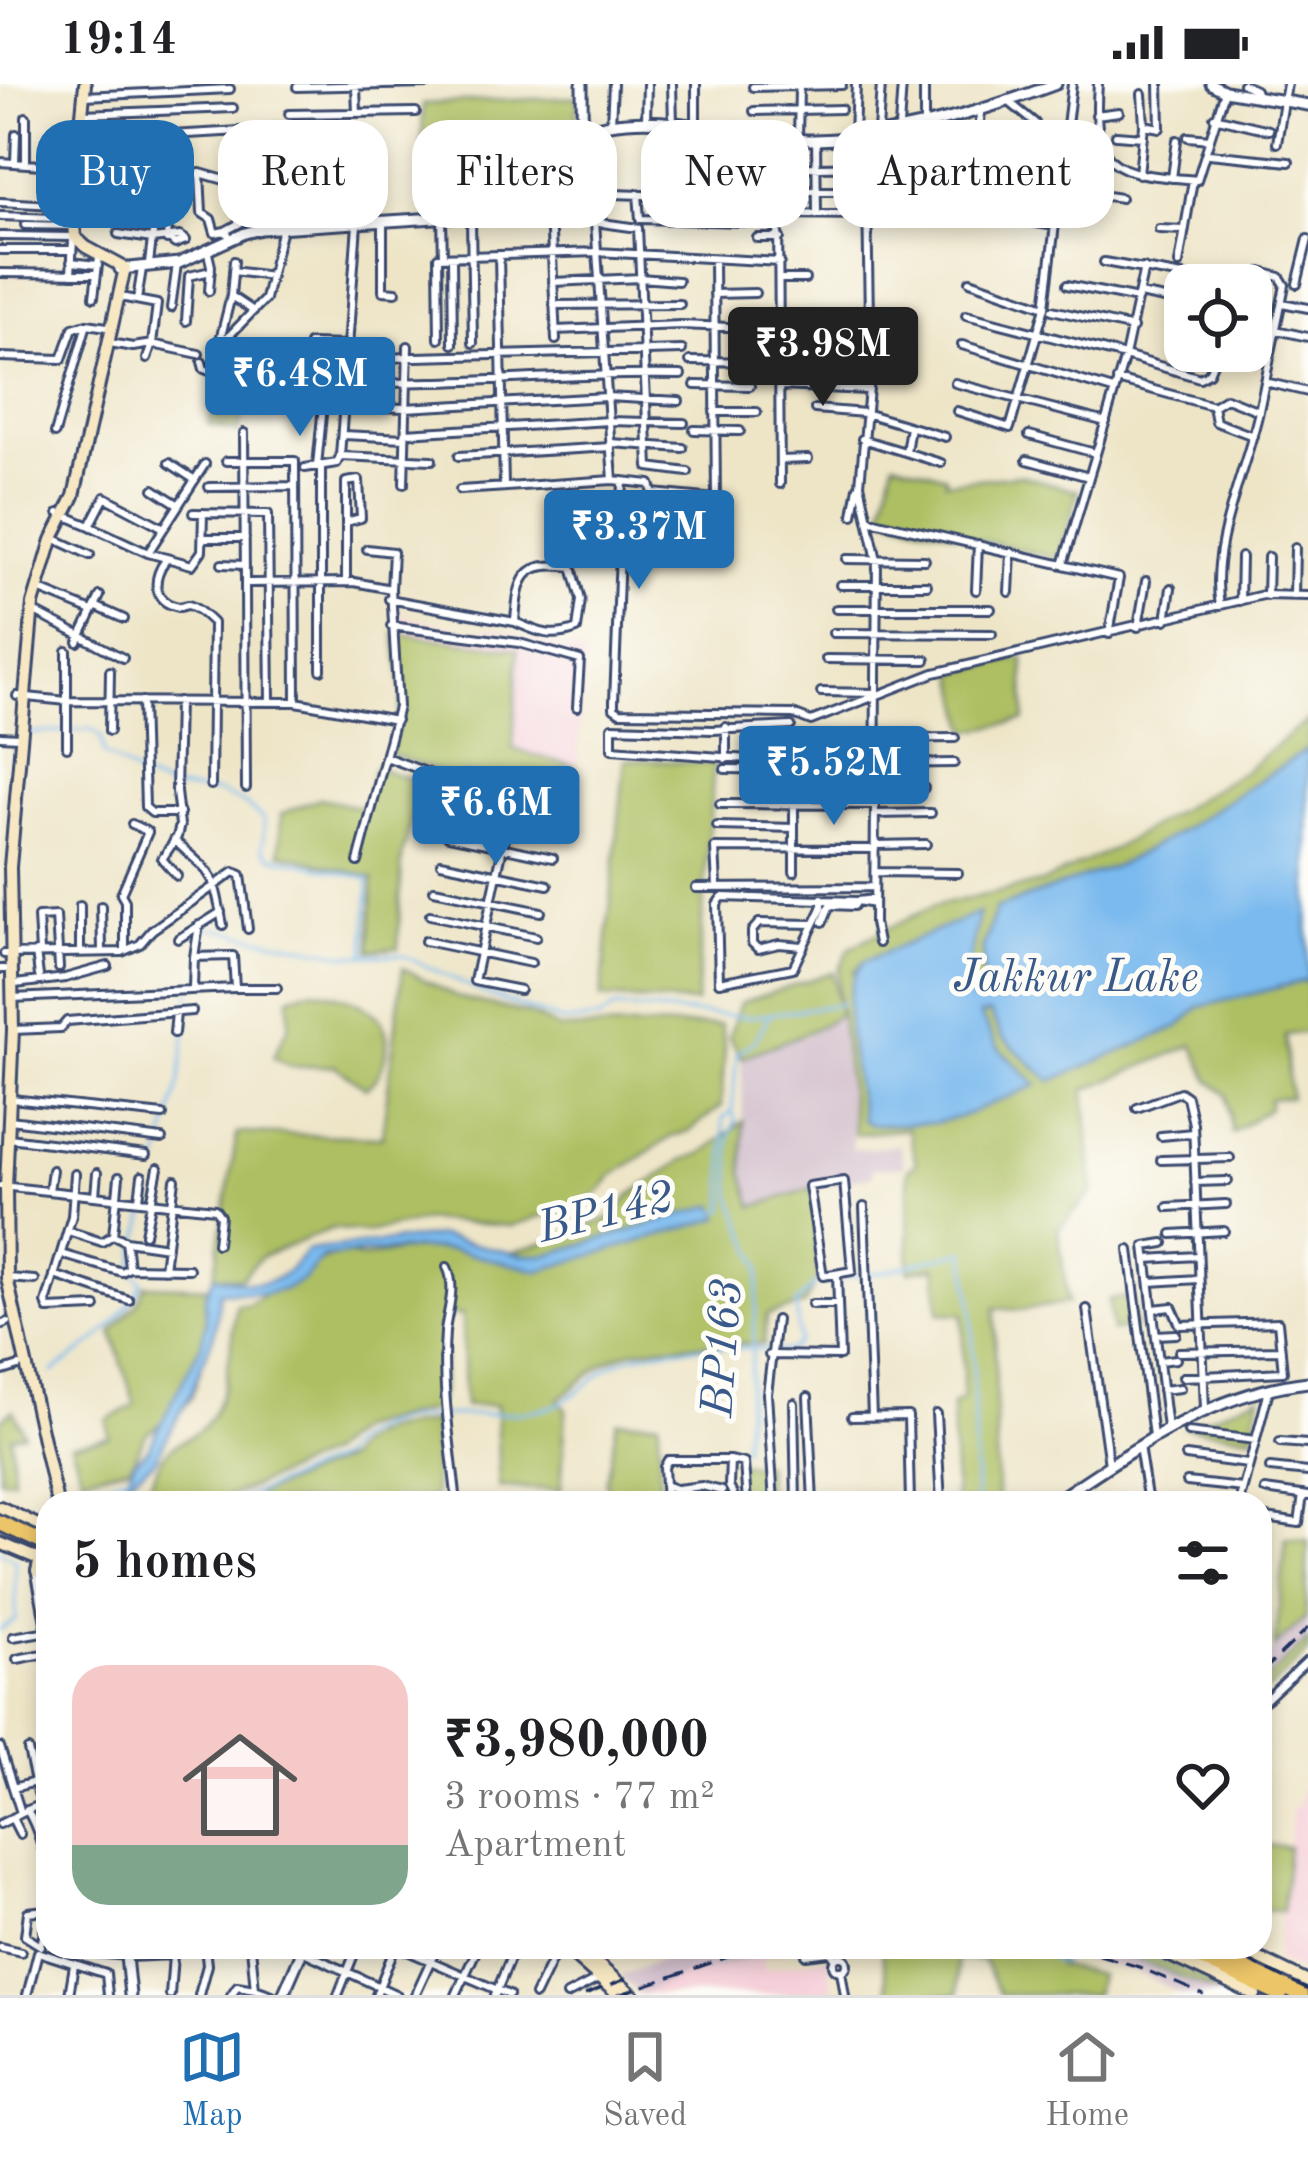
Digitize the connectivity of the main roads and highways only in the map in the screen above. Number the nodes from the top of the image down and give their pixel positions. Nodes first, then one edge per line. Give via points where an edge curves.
1 (83, 88) edge
2 (81, 120) edge
3 (83, 120) edge
4 (74, 228) edge
5 (74, 228) edge
6 (123, 269) junction
7 (113, 312) junction
8 (62, 514) junction
9 (20, 697) junction
10 (7, 954) junction
11 (2, 969) edge
12 (6, 1067) edge
13 (3, 1171) edge
14 (3, 1187) edge
15 (0, 1207) edge
16 (0, 1223) edge
17 (0, 1238) edge
18 (4, 1323) edge
19 (20, 1361) junction
20 (51, 1491) edge
21 (0, 1507) edge
22 (0, 1523) edge
23 (0, 1533) edge
24 (0, 1543) edge
25 (36, 1551) edge
26 (36, 1554) edge
27 (36, 1556) edge
28 (36, 1559) edge
29 (576, 1959) edge
30 (595, 1959) edge
31 (1177, 1959) edge
32 (1202, 1959) edge
33 (1224, 1959) edge
34 (1260, 1959) edge
35 (1308, 1982) edge
36 (618, 1995) edge
37 (633, 1995) edge
38 (1255, 1995) edge
39 (1280, 1995) edge
40 (1301, 1995) edge

1 - 2 main road
1 - 3 main road
4 - 6 main road via 98,265
5 - 6 main road
6 - 7 main road
6 - 7 main road
7 - 8 main road
7 - 8 main road via 74,496
8 - 9 main road via 38,589
8 - 9 main road via 28,603
9 - 10 main road
10 - 11 main road
10 - 12 main road via 13,1030
11 - 12 main road
12 - 13 main road
12 - 13 main road
13 - 14 main road
14 - 15 main road
14 - 19 main road
15 - 16 main road
16 - 17 main road
17 - 18 main road
18 - 19 main road
19 - 20 main road
21 - 25 main road
22 - 26 highway, bridge
23 - 27 highway, bridge
24 - 28 main road
29 - 36 main road
30 - 37 main road
31 - 38 main road
32 - 39 highway
33 - 40 highway
34 - 35 main road

